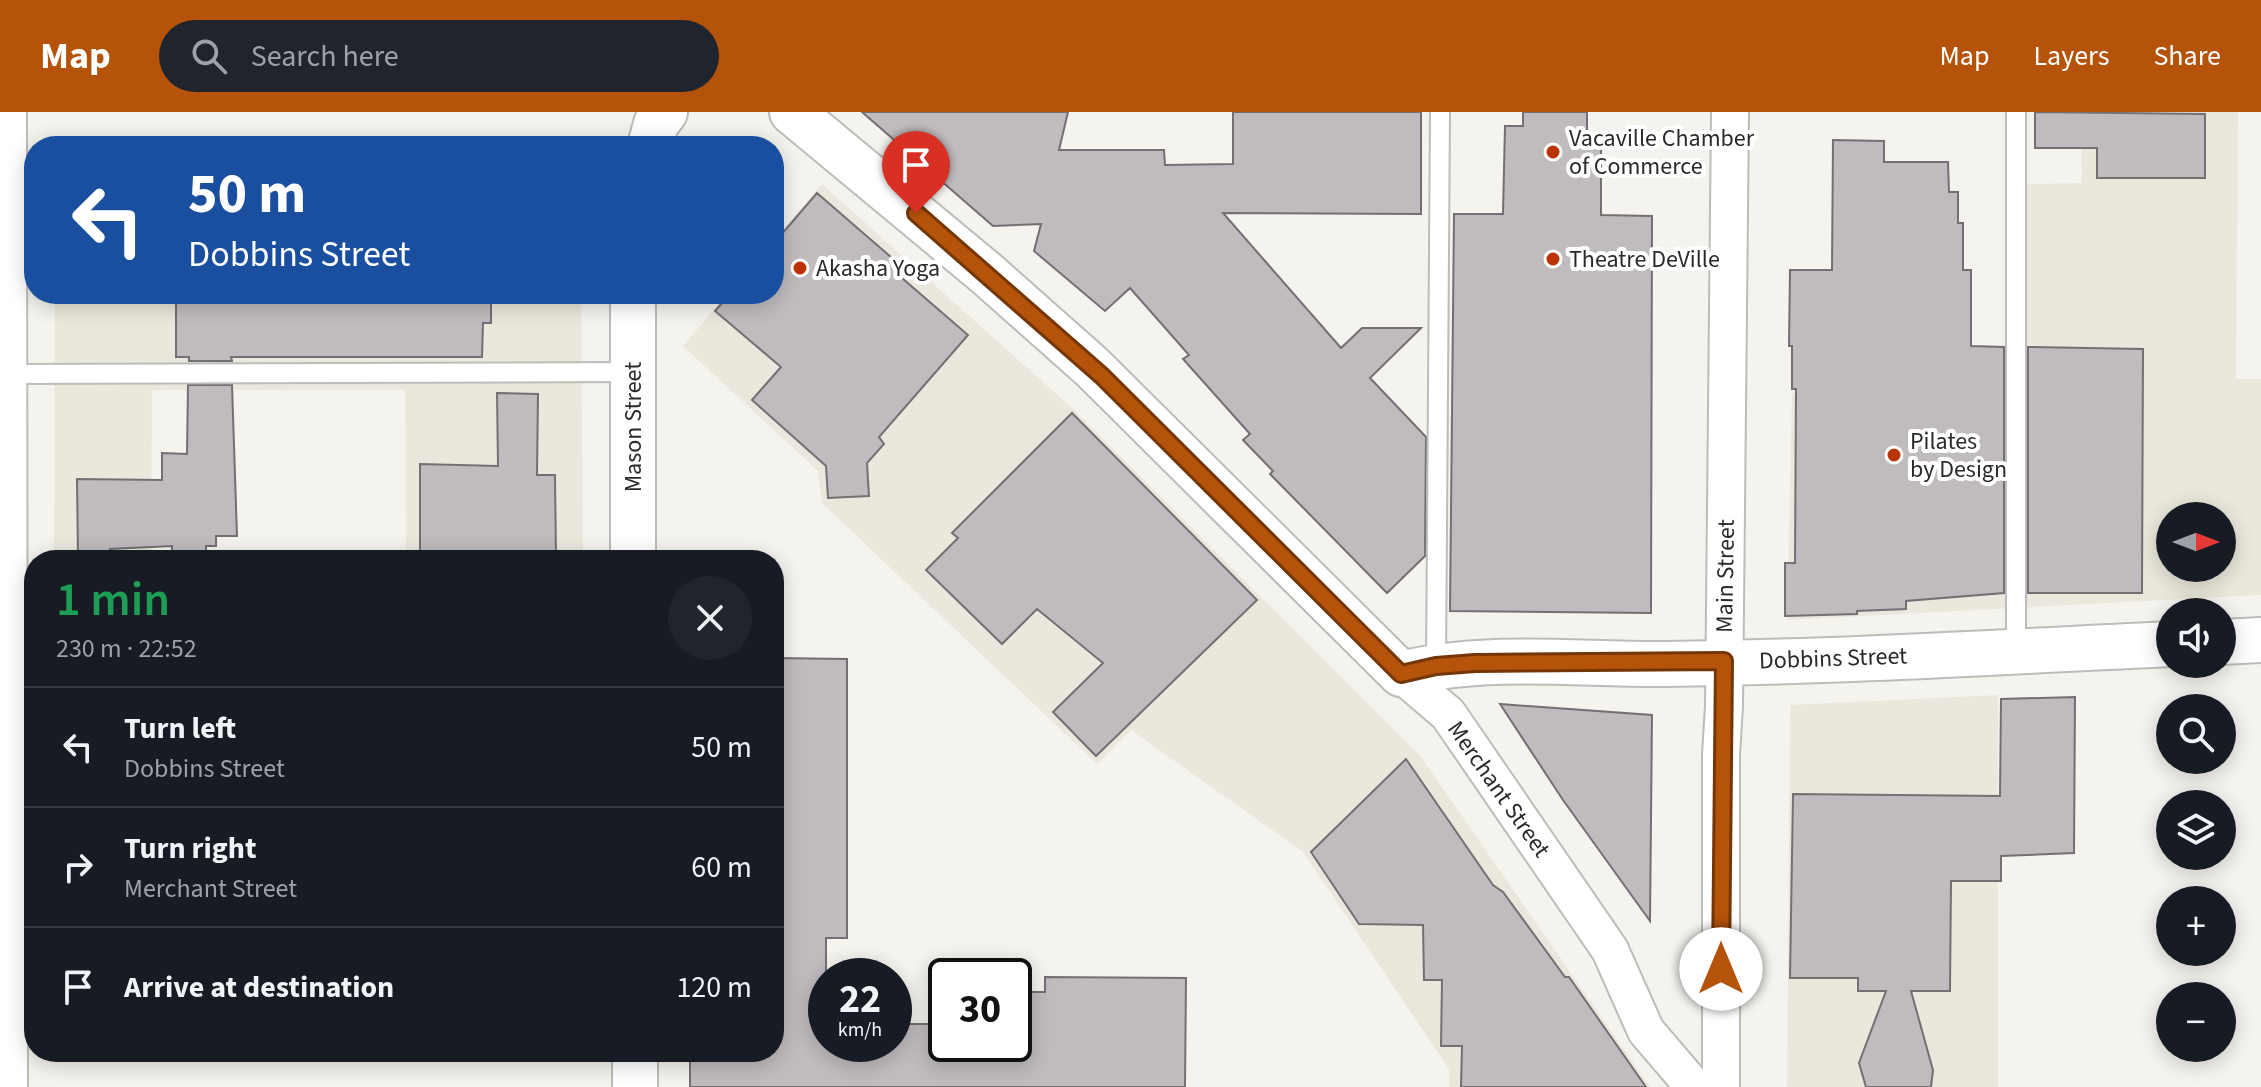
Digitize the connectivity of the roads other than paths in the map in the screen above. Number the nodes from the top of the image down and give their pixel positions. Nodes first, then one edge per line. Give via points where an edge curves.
1 (8, 112) edge
2 (632, 112) edge
3 (665, 112) edge
4 (1440, 112) edge
5 (1730, 112) edge
6 (2016, 112) edge
7 (813, 119) edge
8 (633, 136) edge
9 (653, 136) edge
10 (633, 304) edge
11 (632, 372) junction
12 (9, 374) junction
13 (633, 550) edge
14 (14, 639) edge
15 (2261, 640) edge
16 (2236, 641) edge
17 (2156, 645) edge
18 (2016, 652) junction
19 (1724, 661) junction
20 (1418, 670) junction
21 (14, 907) edge
22 (635, 1062) edge
23 (9, 1087) edge
24 (635, 1087) edge
25 (1694, 1087) edge
26 (1721, 1087) edge

1 - 12 street
2 - 8 main road
3 - 9 main road
4 - 20 lane
5 - 19 street, Main Street
6 - 18 lane
7 - 20 main road, Merchant Street via 1102,376
10 - 11 main road, Mason Street
11 - 12 lane
11 - 13 main road, Mason Street
12 - 14 street
14 - 21 street
15 - 16 main road
17 - 18 main road, Dobbins Street
18 - 19 main road, Dobbins Street
19 - 20 main road, Dobbins Street
19 - 26 street, Main Street
20 - 25 street, Merchant Street via 1610,950 1646,1031
21 - 23 street
22 - 24 main road

